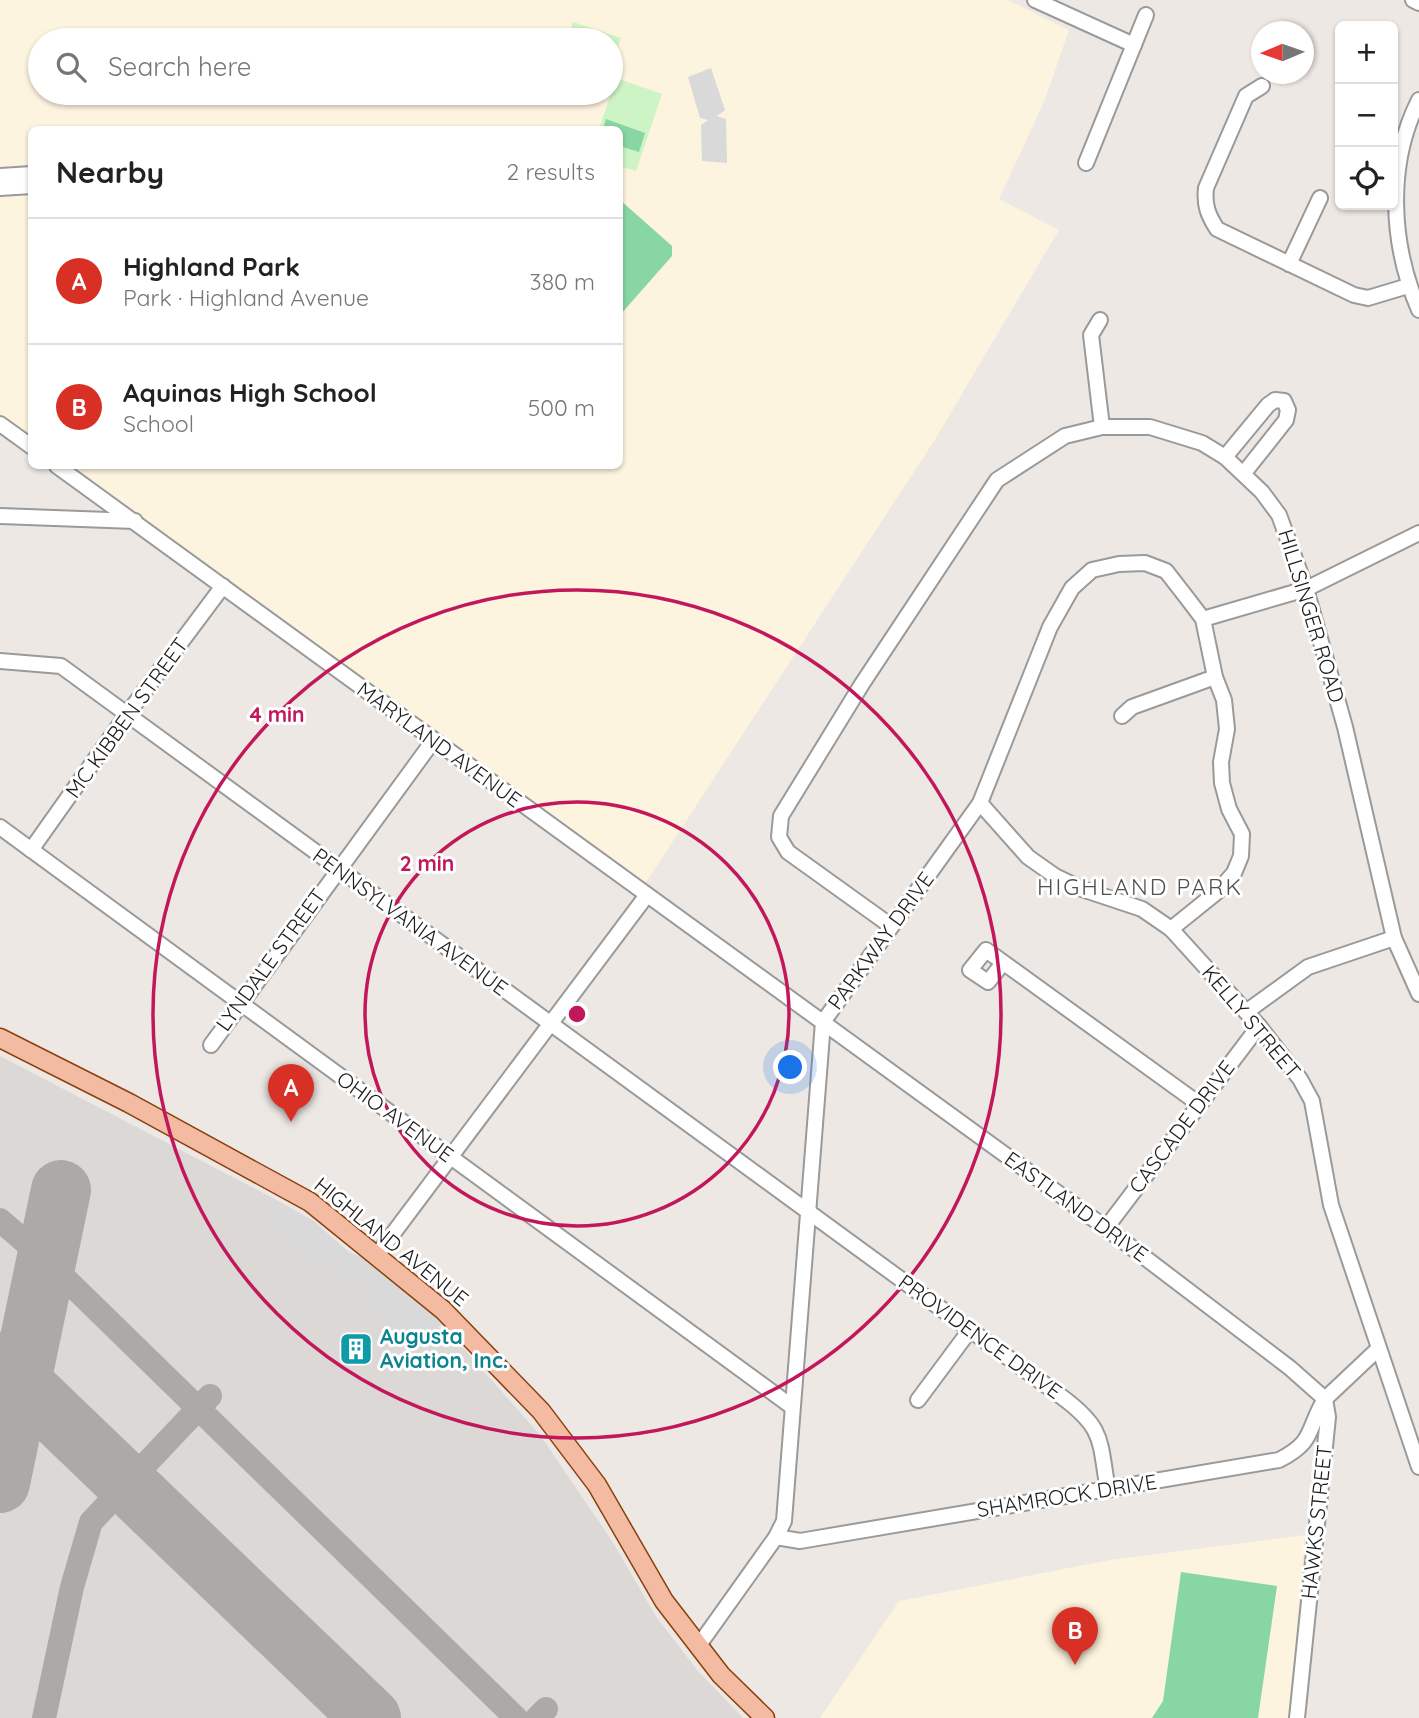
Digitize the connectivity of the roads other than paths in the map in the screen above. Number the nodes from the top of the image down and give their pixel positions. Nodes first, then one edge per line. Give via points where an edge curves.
1 (1035, 0) edge
2 (1413, 0) edge
3 (1419, 3) edge
4 (1146, 15) dead end
5 (1134, 45) junction
6 (1262, 86) dead end
7 (1419, 100) edge
8 (1086, 163) dead end
9 (28, 174) edge
10 (0, 176) edge
11 (28, 186) edge
12 (0, 188) edge
13 (1320, 198) dead end
14 (1289, 264) junction
15 (1408, 286) junction
16 (1419, 310) edge
17 (1100, 320) dead end
18 (0, 424) edge
19 (1102, 427) junction
20 (28, 444) edge
21 (1225, 457) junction
22 (61, 469) edge
23 (1244, 473) junction
24 (0, 516) edge
25 (136, 522) junction
26 (1419, 533) edge
27 (223, 586) junction
28 (1306, 589) junction
29 (1203, 619) junction
30 (0, 661) edge
31 (1215, 677) junction
32 (128, 713) junction
33 (1122, 716) dead end
34 (433, 741) junction
35 (980, 803) junction
36 (0, 827) edge
37 (31, 850) junction
38 (337, 868) junction
39 (647, 895) junction
40 (891, 926) junction
41 (1171, 929) junction
42 (1394, 938) junction
43 (1003, 963) dead end
44 (1419, 994) edge
45 (239, 1003) junction
46 (1246, 1012) junction
47 (823, 1022) junction
48 (549, 1024) junction
49 (1259, 1026) junction
50 (0, 1038) edge
51 (211, 1045) dead end
52 (1199, 1104) junction
53 (452, 1159) junction
54 (809, 1213) junction
55 (1106, 1228) junction
56 (377, 1255) junction
57 (970, 1330) junction
58 (1378, 1349) junction
59 (1325, 1399) junction
60 (918, 1400) dead end
61 (791, 1406) junction
62 (1300, 1450) junction
63 (1324, 1461) junction
64 (1419, 1467) edge
65 (1108, 1490) junction
66 (776, 1537) junction
67 (699, 1645) junction
68 (765, 1718) edge
69 (1297, 1718) edge

1 - 5 street
2 - 3 street
4 - 5 street
5 - 8 street
6 - 14 street via 1246,96 1206,188 1205,201 1217,229
7 - 15 street via 1402,153 1396,192 1397,240
9 - 10 street
11 - 12 street
13 - 14 street
14 - 15 street via 1368,299
15 - 16 street
17 - 19 street via 1091,335
18 - 20 street
19 - 21 street, HILLSINGER ROAD via 1150,428 1202,443
19 - 40 street, HILLSINGER ROAD via 1065,436 996,480 869,673 778,826 788,852
21 - 23 street, HILLSINGER ROAD
21 - 23 street via 1268,405 1284,401 1286,420
22 - 25 street, MARYLAND AVENUE
23 - 28 street, HILLSINGER ROAD via 1279,515
24 - 25 street
25 - 27 street, MARYLAND AVENUE
26 - 28 street
27 - 32 street, MC KIBBEN STREET
27 - 34 street, MARYLAND AVENUE
28 - 29 street
28 - 42 street, HILLSINGER ROAD via 1345,727
29 - 31 street
29 - 35 street, PARKWAY DRIVE via 1166,571 1145,563 1092,570 1072,588 1050,627
30 - 32 street, PENNSYLVANIA AVENUE via 61,666
31 - 33 street via 1132,706
31 - 41 street via 1224,700 1227,729 1222,783 1242,834 1241,856 1234,873 1217,892
32 - 37 street, MC KIBBEN STREET
32 - 38 street, PENNSYLVANIA AVENUE
34 - 38 street, LYNDALE STREET
34 - 39 street, MARYLAND AVENUE
35 - 40 street, PARKWAY DRIVE
35 - 41 street, KELLY STREET via 1028,857 1055,876 1142,909
36 - 37 street, OHIO AVENUE
37 - 45 street, OHIO AVENUE
38 - 45 street, LYNDALE STREET
38 - 48 street, PENNSYLVANIA AVENUE
39 - 47 street, MARYLAND AVENUE
39 - 48 street
40 - 47 street, PARKWAY DRIVE
41 - 46 street, KELLY STREET
42 - 44 street, HILLSINGER ROAD
42 - 46 street via 1308,967
43 - 52 street
45 - 51 street, LYNDALE STREET
45 - 53 street, OHIO AVENUE
46 - 49 street, KELLY STREET
47 - 54 street, PARKWAY DRIVE
47 - 55 street, EASTLAND DRIVE
48 - 53 street
48 - 54 street, PENNSYLVANIA AVENUE
49 - 52 street, CASCADE DRIVE
49 - 58 street, KELLY STREET via 1312,1101 1331,1205
50 - 56 main road, HIGHLAND AVENUE via 310,1202
52 - 55 street, CASCADE DRIVE
53 - 56 street
53 - 61 street, OHIO AVENUE
54 - 57 street, PROVIDENCE DRIVE
54 - 61 street, PARKWAY DRIVE
55 - 59 street, EASTLAND DRIVE
56 - 67 main road, HIGHLAND AVENUE via 443,1310 541,1411 597,1485 664,1601
57 - 60 street
57 - 65 street, PROVIDENCE DRIVE via 1085,1414 1097,1429
58 - 59 street
58 - 64 street, KELLY STREET
59 - 62 street
59 - 63 street, HAWKS STREET
61 - 66 street, PARKWAY DRIVE via 784,1521
62 - 63 street
62 - 65 street, SHAMROCK DRIVE via 1279,1460
63 - 69 street, HAWKS STREET
65 - 66 street, SHAMROCK DRIVE via 800,1541
66 - 67 street, PARKWAY DRIVE
67 - 68 main road, HIGHLAND AVENUE via 721,1675

